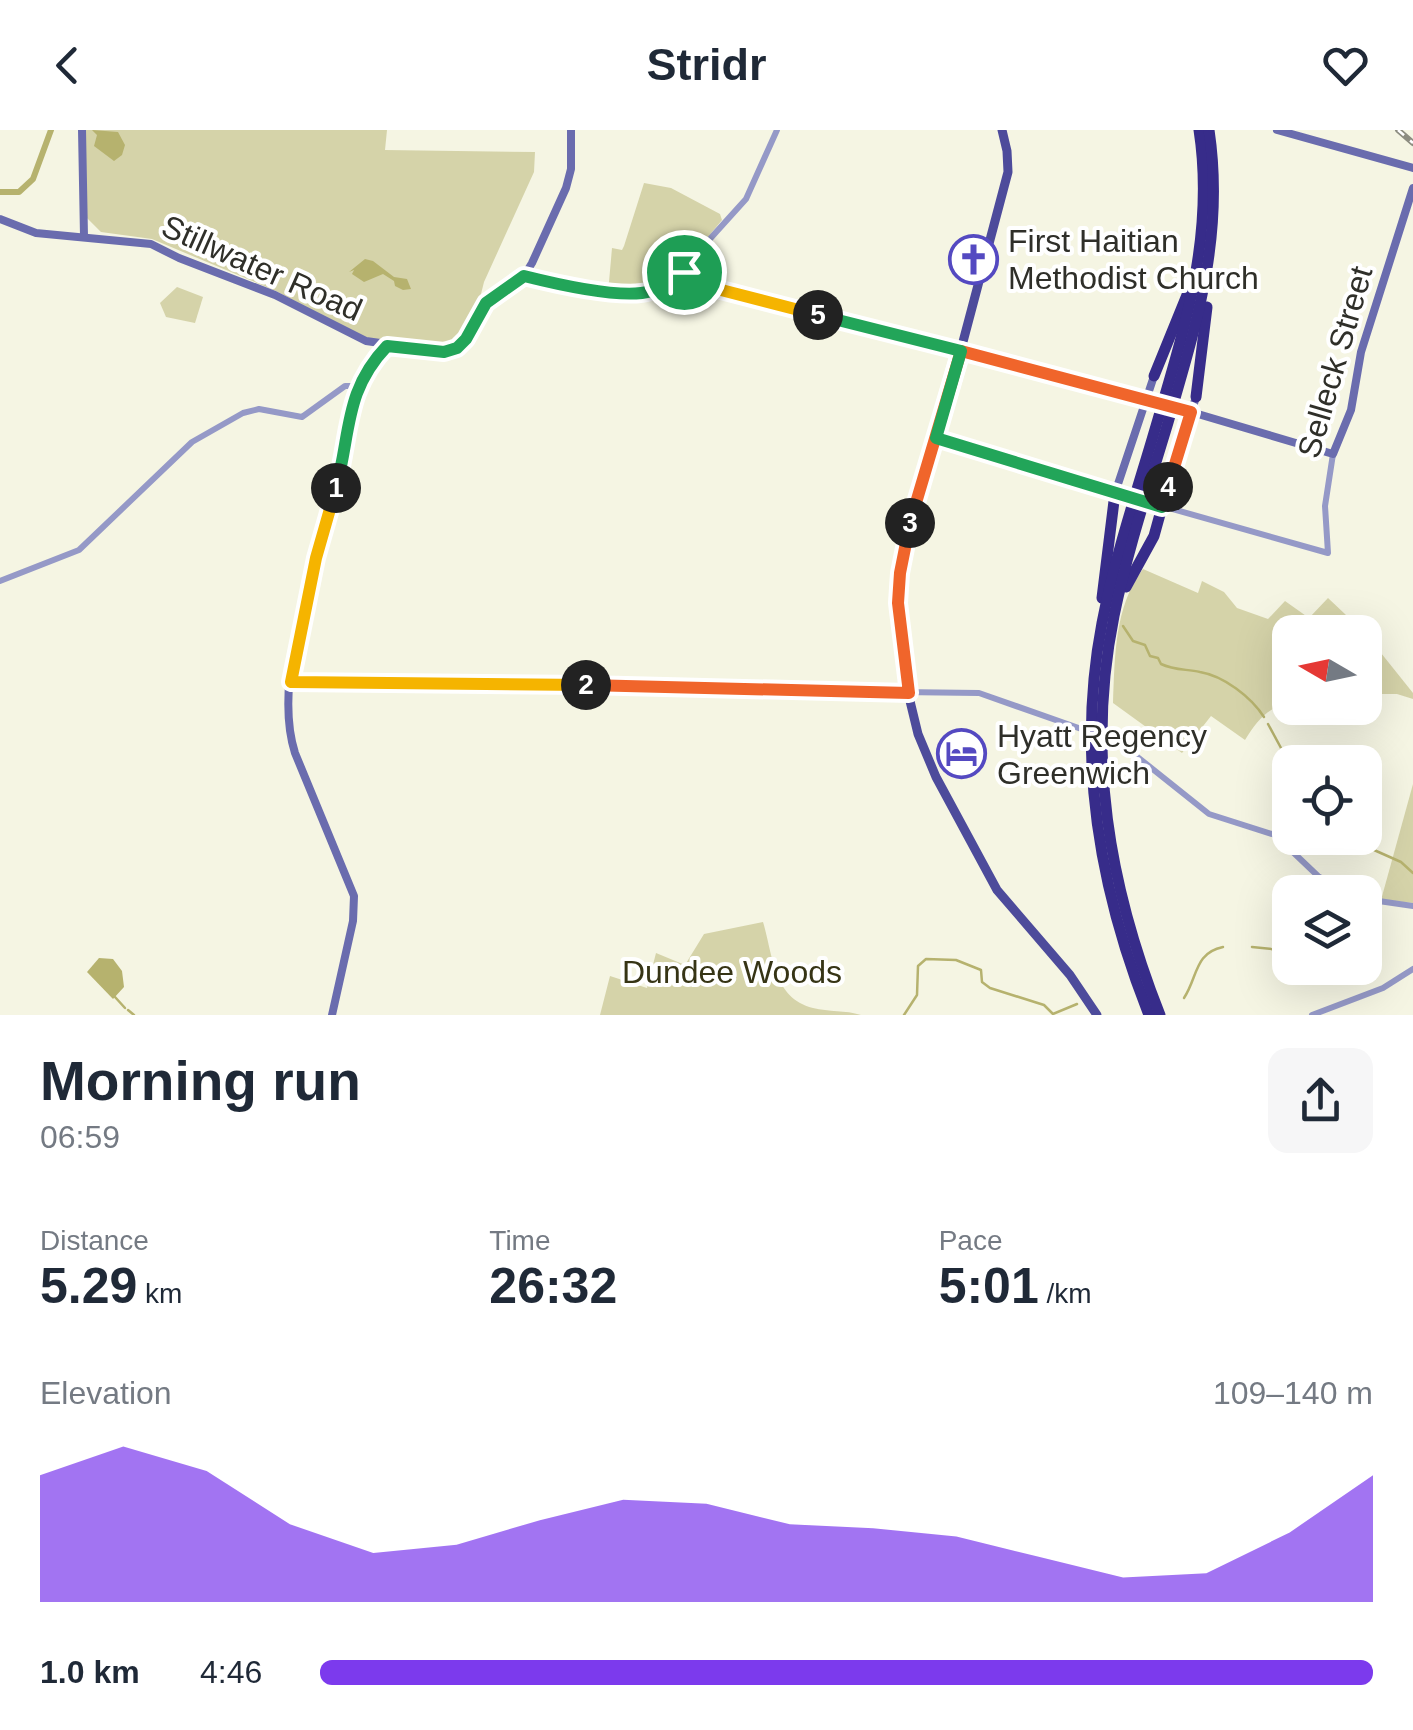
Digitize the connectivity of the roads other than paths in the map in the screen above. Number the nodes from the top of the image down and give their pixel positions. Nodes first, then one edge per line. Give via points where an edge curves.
1 (82, 130) edge
2 (571, 130) edge
3 (777, 130) edge
4 (1002, 130) edge
5 (1199, 130) edge
6 (1209, 130) edge
7 (1277, 130) edge
8 (1413, 168) edge
9 (1413, 188) edge
10 (84, 218) junction
11 (0, 219) edge
12 (1214, 230) junction
13 (84, 236) junction
14 (104, 237) junction
15 (1202, 242) junction
16 (524, 276) junction
17 (683, 277) junction
18 (387, 346) junction
19 (961, 351) junction
20 (1154, 376) joint
21 (358, 386) junction
22 (1196, 397) joint
23 (1145, 400) junction
24 (1167, 406) junction
25 (1191, 412) junction
26 (936, 438) junction
27 (1334, 454) junction
28 (1115, 493) junction
29 (1140, 500) junction
30 (1162, 507) junction
31 (0, 581) edge
32 (1108, 649) junction
33 (1095, 669) junction
34 (291, 682) junction
35 (909, 693) junction
36 (1096, 721) junction
37 (1317, 875) edge
38 (1382, 901) edge
39 (1413, 906) edge
40 (1413, 969) edge
41 (1153, 1011) edge
42 (332, 1015) edge
43 (1097, 1015) edge
44 (1312, 1015) edge

1 - 10 main road
2 - 16 main road via 566,188
3 - 17 street via 746,200
4 - 19 main road via 1008,172
5 - 15 highway
6 - 12 highway
7 - 8 main road
9 - 27 main road, Selleck Street
10 - 13 main road
10 - 14 main road
11 - 13 main road, Stillwater Road via 36,233
12 - 22 highway
12 - 24 highway via 1202,302
13 - 14 main road, Stillwater Road
14 - 18 main road, Stillwater Road via 151,244
15 - 20 highway
15 - 24 highway
16 - 17 main road via 636,293
16 - 18 main road, Stillwater Road via 486,303 457,348
17 - 19 main road
18 - 21 main road
19 - 23 main road
19 - 26 main road
20 - 23 main road
21 - 31 street via 344,386 302,416 243,413 192,442 79,550
21 - 34 main road
22 - 25 main road
23 - 25 main road
23 - 28 main road
24 - 29 highway
25 - 27 main road
25 - 30 main road
26 - 28 street
26 - 35 main road via 900,573
27 - 30 street, Selleck Street via 1325,506 1328,553
28 - 30 street
28 - 33 highway
29 - 32 highway
29 - 33 highway via 1108,597
30 - 32 highway
32 - 36 highway
33 - 36 highway
34 - 35 street via 568,681
34 - 42 main road via 293,746 354,896
35 - 37 street via 988,694 1115,742 1212,816 1274,835
35 - 43 main road via 925,753 992,882
36 - 41 highway via 1094,802 1102,862 1116,921
38 - 39 street
40 - 44 street via 1390,986

